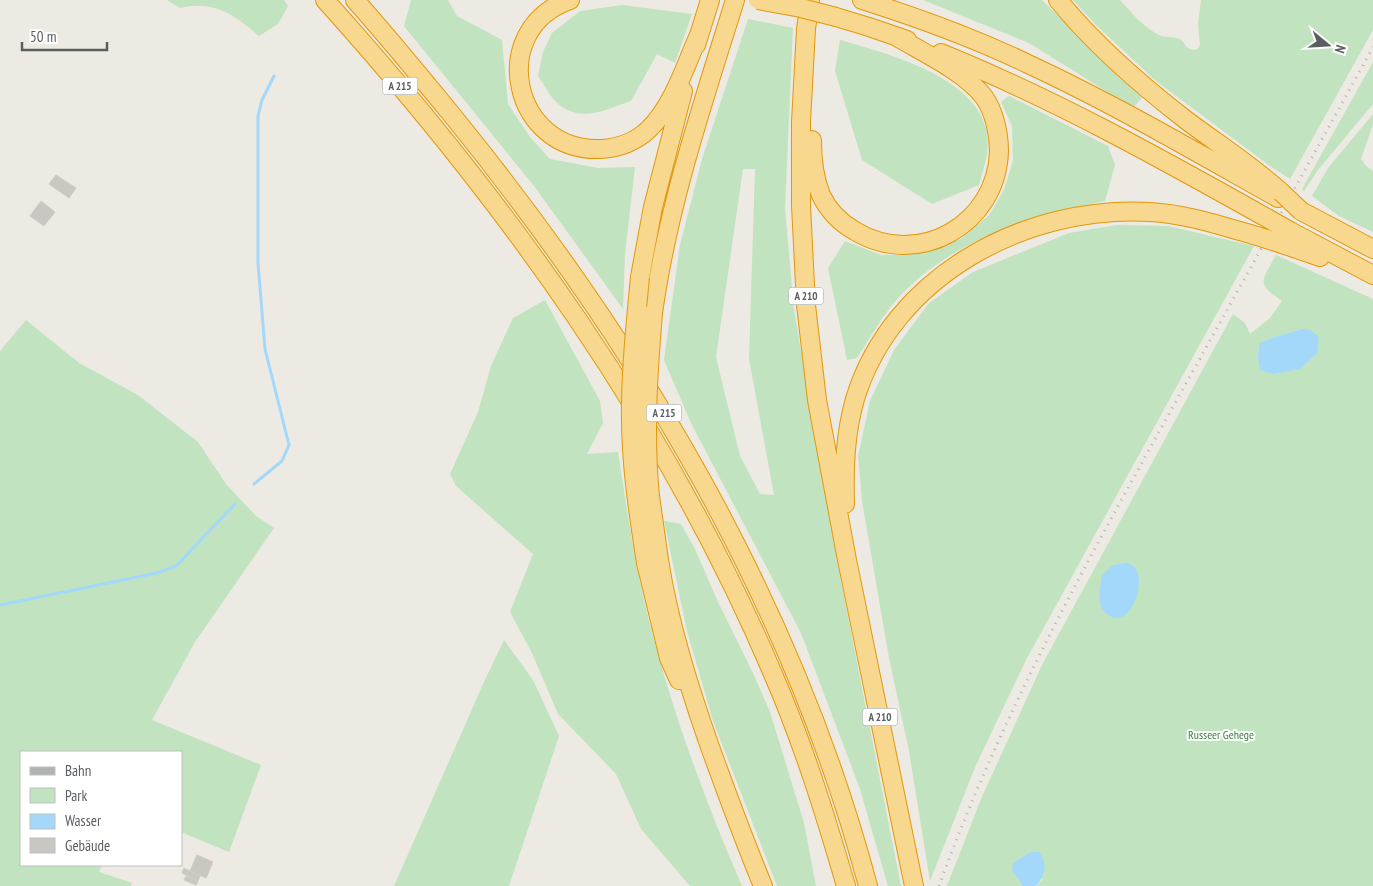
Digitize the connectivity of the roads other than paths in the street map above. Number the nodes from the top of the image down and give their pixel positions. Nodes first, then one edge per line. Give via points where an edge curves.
1 (325, 0) edge
2 (355, 0) edge
3 (570, 0) edge
4 (710, 0) edge
5 (735, 0) edge
6 (758, 0) edge
7 (810, 0) edge
8 (862, 0) edge
9 (1058, 0) edge
10 (806, 29) junction
11 (699, 35) junction
12 (897, 37) junction
13 (1279, 195) junction
14 (1286, 238) junction
15 (1373, 249) edge
16 (1372, 275) edge
17 (847, 560) junction
18 (652, 562) junction
19 (763, 886) edge
20 (846, 886) edge
21 (868, 886) edge
22 (914, 886) edge

1 - 20 highway, A 215 via 421,112 516,234 587,332 664,456 722,563 774,675 812,777
2 - 21 highway, A 215 via 490,162 568,266 622,345 703,480 742,554 808,701 837,781
3 - 11 highway via 550,10 527,36 519,66 519,82 522,96 535,120 547,132 570,145 608,149 638,138 650,128 661,116 675,90
4 - 11 highway
5 - 18 highway, bridge via 677,190 654,313 647,423
6 - 12 highway, bridge via 836,17
7 - 10 highway, A 210
8 - 13 highway via 917,17 1029,64
9 - 13 highway via 1132,74 1184,119 1260,173
10 - 12 highway via 812,163 822,197 838,218 863,236 884,243 919,245 955,231 981,206 993,183 999,144 992,113 975,87 966,78
10 - 17 highway, A 210 via 800,153 804,279 817,400
11 - 18 highway, bridge via 653,207 640,277 632,359 630,407 636,496
12 - 14 highway, bridge via 975,67 1064,108 1267,218
13 - 15 highway, bridge via 1301,211
14 - 16 highway
14 - 17 highway, bridge via 1257,236 1192,218 1129,212 1088,215 1046,224 962,260 908,306 886,335 867,370 848,432 844,465
17 - 22 highway, A 210
18 - 19 highway via 672,667 698,713

